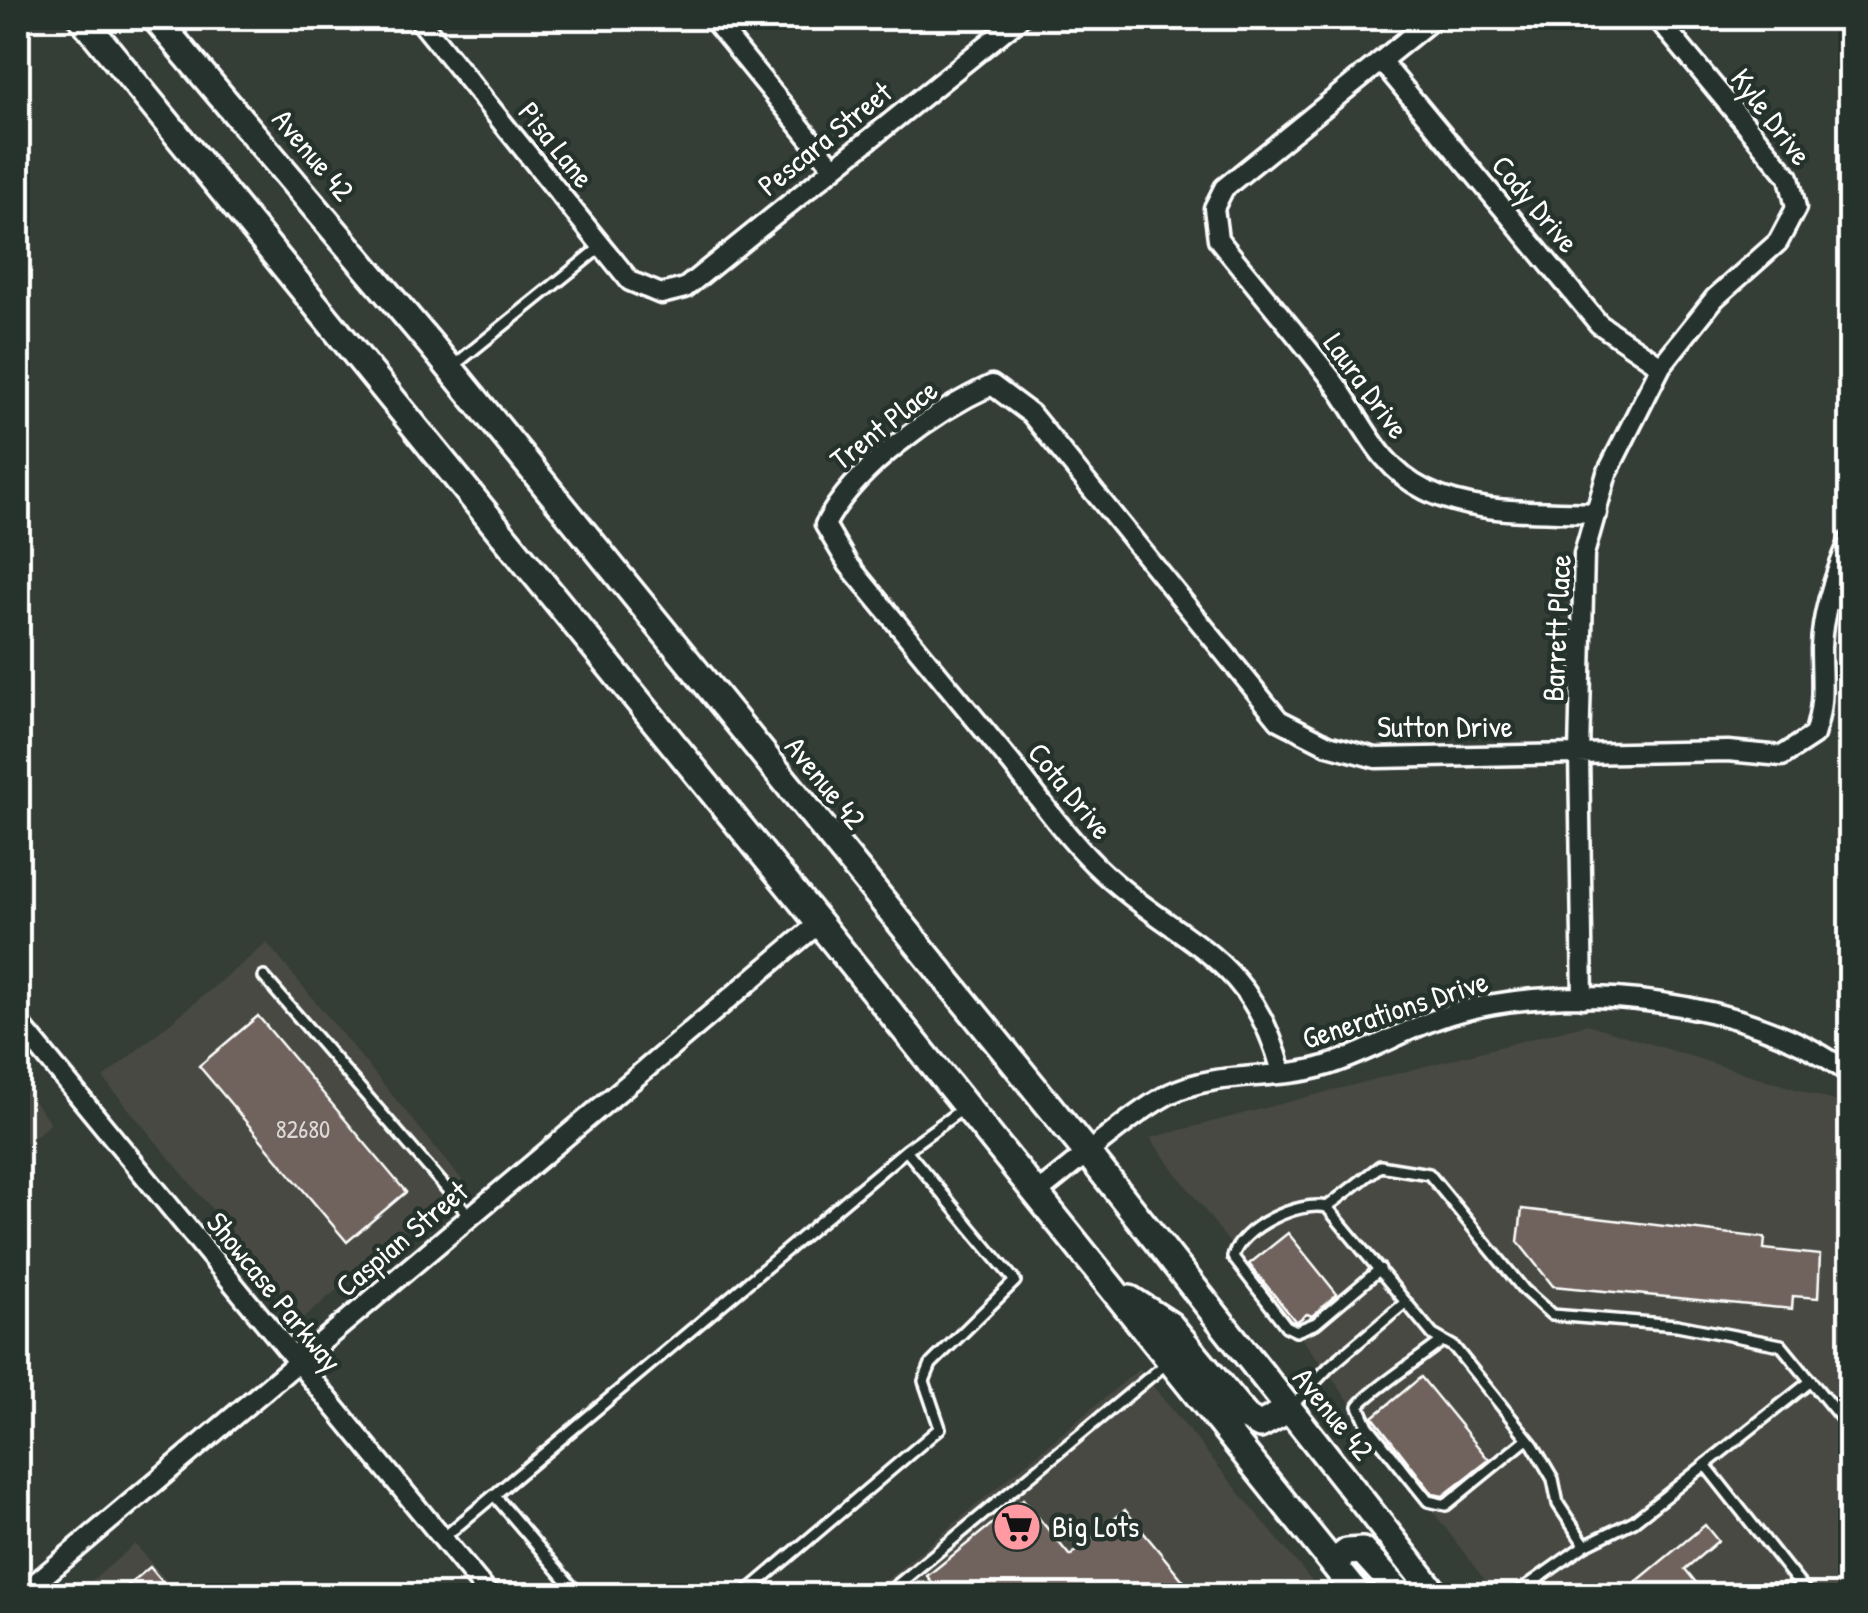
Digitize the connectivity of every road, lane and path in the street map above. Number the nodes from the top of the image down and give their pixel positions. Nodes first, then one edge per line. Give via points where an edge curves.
1 (82, 18) edge
2 (155, 18) edge
3 (418, 18) edge
4 (712, 18) edge
5 (1020, 18) edge
6 (1434, 18) edge
7 (1657, 18) edge
8 (1381, 61) junction
9 (834, 168) junction
10 (1796, 208) joint
11 (602, 246) junction
12 (661, 294) joint
13 (1660, 366) junction
14 (450, 369) junction
15 (992, 384) joint
16 (1597, 514) junction
17 (825, 525) joint
18 (1850, 540) edge
19 (1579, 754) junction
20 (819, 923) junction
21 (264, 976) dead end
22 (1583, 998) junction
23 (18, 1022) edge
24 (1282, 1072) junction
25 (1850, 1074) edge
26 (966, 1106) junction
27 (906, 1150) junction
28 (1089, 1154) junction
29 (1036, 1194) junction
30 (1327, 1207) junction
31 (471, 1217) junction
32 (1380, 1270) junction
33 (1110, 1286) junction
34 (1406, 1302) junction
35 (1442, 1341) junction
36 (1170, 1360) junction
37 (297, 1364) junction
38 (1811, 1381) junction
39 (1288, 1410) junction
40 (1850, 1429) edge
41 (1528, 1439) junction
42 (1706, 1466) junction
43 (494, 1495) junction
44 (443, 1538) junction
45 (1585, 1545) junction
46 (1333, 1563) junction
47 (20, 1596) edge
48 (490, 1596) edge
49 (580, 1596) edge
50 (742, 1596) edge
51 (884, 1596) edge
52 (1359, 1596) edge
53 (1403, 1596) edge
54 (1437, 1596) edge
55 (1514, 1596) edge
56 (1809, 1596) edge

1 - 20 main road
2 - 14 main road, Avenue 42
3 - 11 street, Pisa Lane
4 - 9 street
5 - 9 street, Pescara Street
6 - 8 street
7 - 10 street, Kyle Drive via 1789,178
8 - 13 street, Cody Drive via 1599,324
8 - 16 street, Laura Drive via 1224,188 1214,208 1218,239 1335,384 1397,474 1470,506
9 - 12 street, Pescara Street via 685,288
10 - 13 street, Barrett Place via 1778,242 1715,298
11 - 12 street, Pisa Lane via 630,281
11 - 14 lane
13 - 16 street, Barrett Place via 1607,473
14 - 28 main road, Avenue 42
15 - 17 street, Trent Place via 954,402 841,493
15 - 19 street, Sutton Drive via 1031,414 1280,720 1328,745 1376,758
16 - 19 street, Barrett Place via 1584,554
17 - 24 street, Cota Drive via 848,564 1093,863 1223,963 1255,999
18 - 19 street, Sutton Drive via 1828,606 1821,647 1825,701 1814,735 1782,756
19 - 22 street, Barrett Place
20 - 26 main road
20 - 31 street, Caspian Street
21 - 31 lane
22 - 24 street, Generations Drive via 1522,999 1451,1014 1324,1067
22 - 25 street, Generations Drive via 1634,997 1735,1018
23 - 37 street, Showcase Parkway
24 - 28 street, Generations Drive via 1170,1094
26 - 27 lane
26 - 29 main road
27 - 43 lane
27 - 50 lane via 1015,1282 931,1364 924,1381 940,1428
28 - 29 street, Generations Drive
28 - 39 main road, Avenue 42
29 - 33 main road
30 - 32 lane
30 - 32 lane via 1298,1208 1242,1239 1233,1257 1238,1269 1296,1330 1316,1323
30 - 38 lane via 1380,1166 1428,1174 1552,1315 1762,1338 1781,1345
31 - 37 street, Caspian Street
32 - 34 lane
33 - 36 main road
33 - 39 main road via 1170,1325 1247,1418 1260,1425
34 - 35 lane
34 - 39 lane
35 - 41 lane via 1454,1347
35 - 41 lane via 1360,1406 1368,1426 1428,1501 1446,1505
36 - 46 main road
36 - 51 lane
37 - 44 street, Showcase Parkway
37 - 47 street, Caspian Street
38 - 40 lane
38 - 42 lane
39 - 54 main road, Avenue 42
41 - 45 lane
42 - 45 lane via 1634,1522
42 - 56 lane
43 - 44 lane
43 - 49 lane
44 - 48 street, Showcase Parkway
45 - 55 lane
46 - 52 main road
46 - 53 main road via 1362,1551

